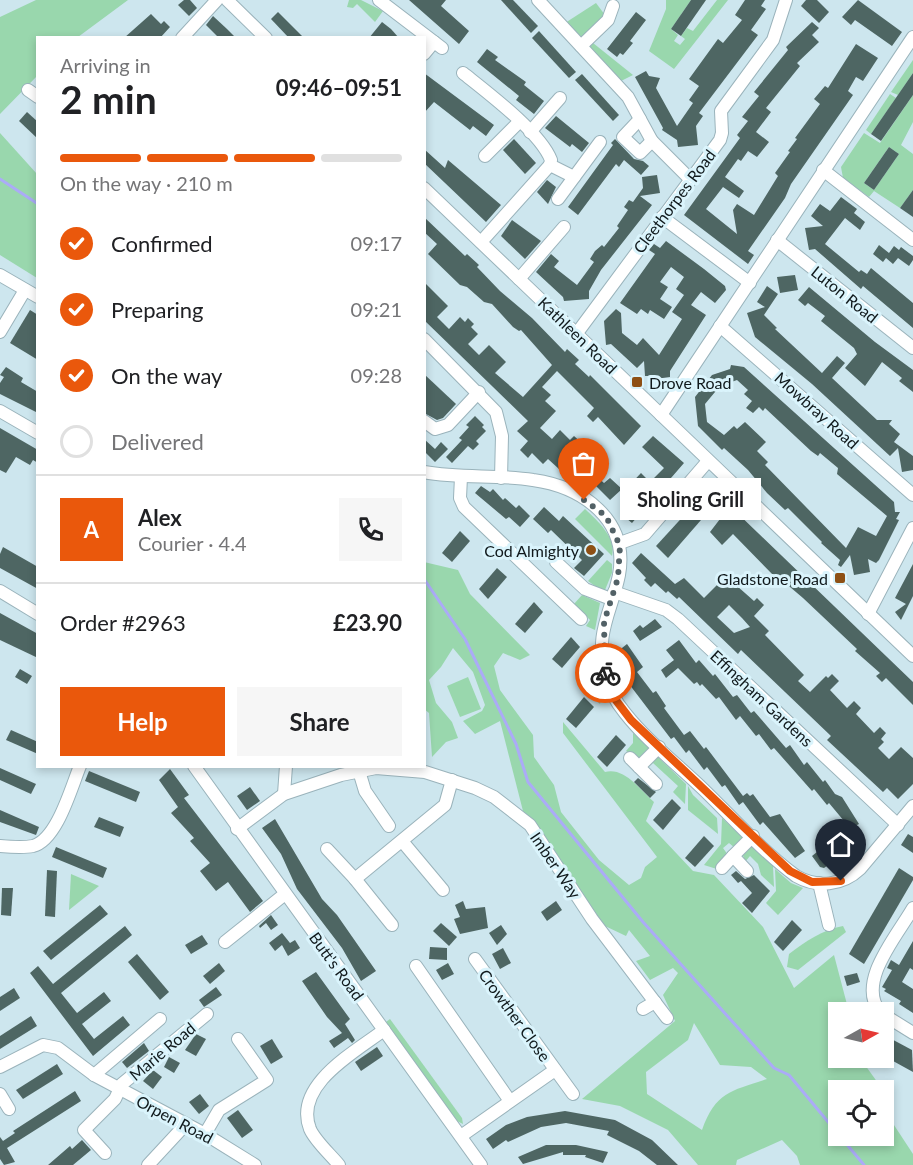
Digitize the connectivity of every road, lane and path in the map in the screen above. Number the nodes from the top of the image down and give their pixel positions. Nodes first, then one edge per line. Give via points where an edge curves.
1 (217, 0) edge
2 (227, 0) edge
3 (379, 0) edge
4 (538, 0) edge
5 (786, 0) edge
6 (613, 6) dead end
7 (184, 36) edge
8 (264, 36) edge
9 (913, 37) edge
10 (581, 46) junction
11 (426, 53) edge
12 (463, 74) dead end
13 (560, 98) dead end
14 (640, 119) junction
15 (519, 122) junction
16 (530, 132) junction
17 (652, 141) junction
18 (600, 142) dead end
19 (485, 156) dead end
20 (550, 165) junction
21 (823, 170) junction
22 (574, 177) junction
23 (690, 179) junction
24 (426, 190) edge
25 (558, 199) dead end
26 (662, 218) junction
27 (564, 226) dead end
28 (777, 240) junction
29 (913, 240) edge
30 (481, 242) junction
31 (0, 275) edge
32 (519, 279) junction
33 (750, 283) junction
34 (25, 290) junction
35 (36, 296) edge
36 (720, 326) junction
37 (0, 332) edge
38 (577, 333) junction
39 (426, 341) edge
40 (913, 348) edge
41 (479, 392) junction
42 (0, 411) edge
43 (661, 415) junction
44 (426, 422) edge
45 (36, 433) edge
46 (708, 461) junction
47 (426, 472) edge
48 (461, 477) junction
49 (501, 478) junction
50 (913, 495) edge
51 (913, 528) edge
52 (620, 543) junction
53 (556, 562) dead end
54 (0, 591) edge
55 (612, 596) junction
56 (36, 613) edge
57 (868, 614) junction
58 (581, 619) dead end
59 (913, 656) edge
60 (659, 747) junction
61 (79, 768) edge
62 (195, 768) edge
63 (286, 768) edge
64 (372, 768) edge
65 (386, 768) edge
66 (359, 771) junction
67 (452, 780) junction
68 (656, 784) dead end
69 (284, 794) junction
70 (913, 806) edge
71 (898, 825) junction
72 (389, 826) dead end
73 (237, 829) junction
74 (753, 837) junction
75 (402, 842) junction
76 (0, 846) edge
77 (327, 849) dead end
78 (733, 856) junction
79 (722, 868) dead end
80 (747, 871) dead end
81 (355, 879) junction
82 (819, 883) junction
83 (443, 890) dead end
84 (285, 894) junction
85 (913, 908) edge
86 (392, 925) dead end
87 (829, 925) dead end
88 (225, 942) dead end
89 (475, 959) dead end
90 (416, 966) dead end
91 (655, 1002) junction
92 (874, 1002) edge
93 (643, 1009) dead end
94 (667, 1018) dead end
95 (152, 1021) dead end
96 (204, 1021) dead end
97 (894, 1021) edge
98 (384, 1030) junction
99 (913, 1033) edge
100 (238, 1039) dead end
101 (0, 1067) edge
102 (555, 1070) junction
103 (94, 1075) junction
104 (118, 1089) junction
105 (0, 1094) edge
106 (573, 1094) dead end
107 (510, 1101) junction
108 (9, 1108) dead end
109 (186, 1124) junction
110 (205, 1134) junction
111 (460, 1136) junction
112 (105, 1154) dead end
113 (148, 1165) edge
114 (255, 1165) edge
115 (339, 1165) edge
116 (481, 1165) edge

1 - 7 street
2 - 8 street
3 - 11 street via 438,45
4 - 10 street
5 - 23 street, Cleethorpes Road via 773,40 721,111 720,140
6 - 10 street via 608,20
9 - 21 street
10 - 14 street via 628,97
12 - 15 street
13 - 16 street
14 - 17 street
14 - 17 street via 623,136 640,153
15 - 16 street
15 - 19 street
16 - 20 street via 550,156
17 - 23 street
18 - 22 street
20 - 22 street
20 - 30 street
21 - 28 street
21 - 29 street
22 - 25 street
23 - 26 street, Cleethorpes Road
24 - 30 street, Kathleen Road
26 - 33 street
26 - 38 street, Cleethorpes Road
27 - 32 street
28 - 33 street
28 - 40 street, Luton Road
30 - 32 street, Kathleen Road
31 - 34 street
32 - 38 street, Kathleen Road
33 - 36 street
34 - 35 street
34 - 37 street
36 - 43 street
36 - 50 street, Mowbray Road
38 - 43 street, Kathleen Road
39 - 41 street
41 - 44 street via 445,427 435,429
41 - 49 street via 499,419
42 - 45 street
43 - 46 street, Kathleen Road
46 - 52 street via 645,534
46 - 57 street, Kathleen Road
47 - 48 street
48 - 49 street
48 - 58 street via 460,498 464,507
49 - 52 street via 542,482 588,501 606,516
51 - 57 street
52 - 55 street via 620,564
53 - 55 street, Effingham Gardens via 585,589
54 - 56 street
55 - 60 street via 603,630 606,678 625,713
55 - 71 street, Effingham Gardens via 666,610 678,619
57 - 59 street, Kathleen Road
60 - 68 street via 635,762
60 - 74 street
61 - 76 street via 53,832 43,842 34,846
62 - 73 street, Butt's Road
63 - 69 street
64 - 66 street, Imber Way
65 - 67 street, Imber Way via 425,772
66 - 69 street, Imber Way
66 - 72 street via 365,791
67 - 75 street via 445,805
67 - 91 street, Imber Way via 494,797 530,825 592,919
69 - 73 street, Imber Way
70 - 71 street
71 - 82 street via 856,873 836,882
73 - 84 street, Butt's Road
74 - 78 street
74 - 82 street via 796,876
75 - 81 street
75 - 83 street
77 - 81 street
78 - 79 street
78 - 80 street
81 - 86 street
82 - 87 street
84 - 88 street
84 - 98 street, Butt's Road
85 - 92 street via 873,978
89 - 102 street, Crowther Close
90 - 107 street
91 - 93 street
91 - 94 street, Imber Way
95 - 103 street
96 - 104 street, Marie Road
97 - 99 street
98 - 111 street, Butt's Road
98 - 115 street via 318,1081 308,1101 310,1130
100 - 110 street via 271,1084 219,1110
101 - 103 street, Orpen Road via 49,1045
102 - 106 street, Crowther Close
102 - 107 street, Crowther Close
103 - 104 street, Orpen Road
104 - 109 street, Orpen Road
104 - 112 street, Marie Road via 115,1099 84,1130
105 - 108 street
107 - 111 street, Crowther Close
109 - 110 street, Orpen Road
109 - 113 street
110 - 114 street, Orpen Road
111 - 116 street, Butt's Road

